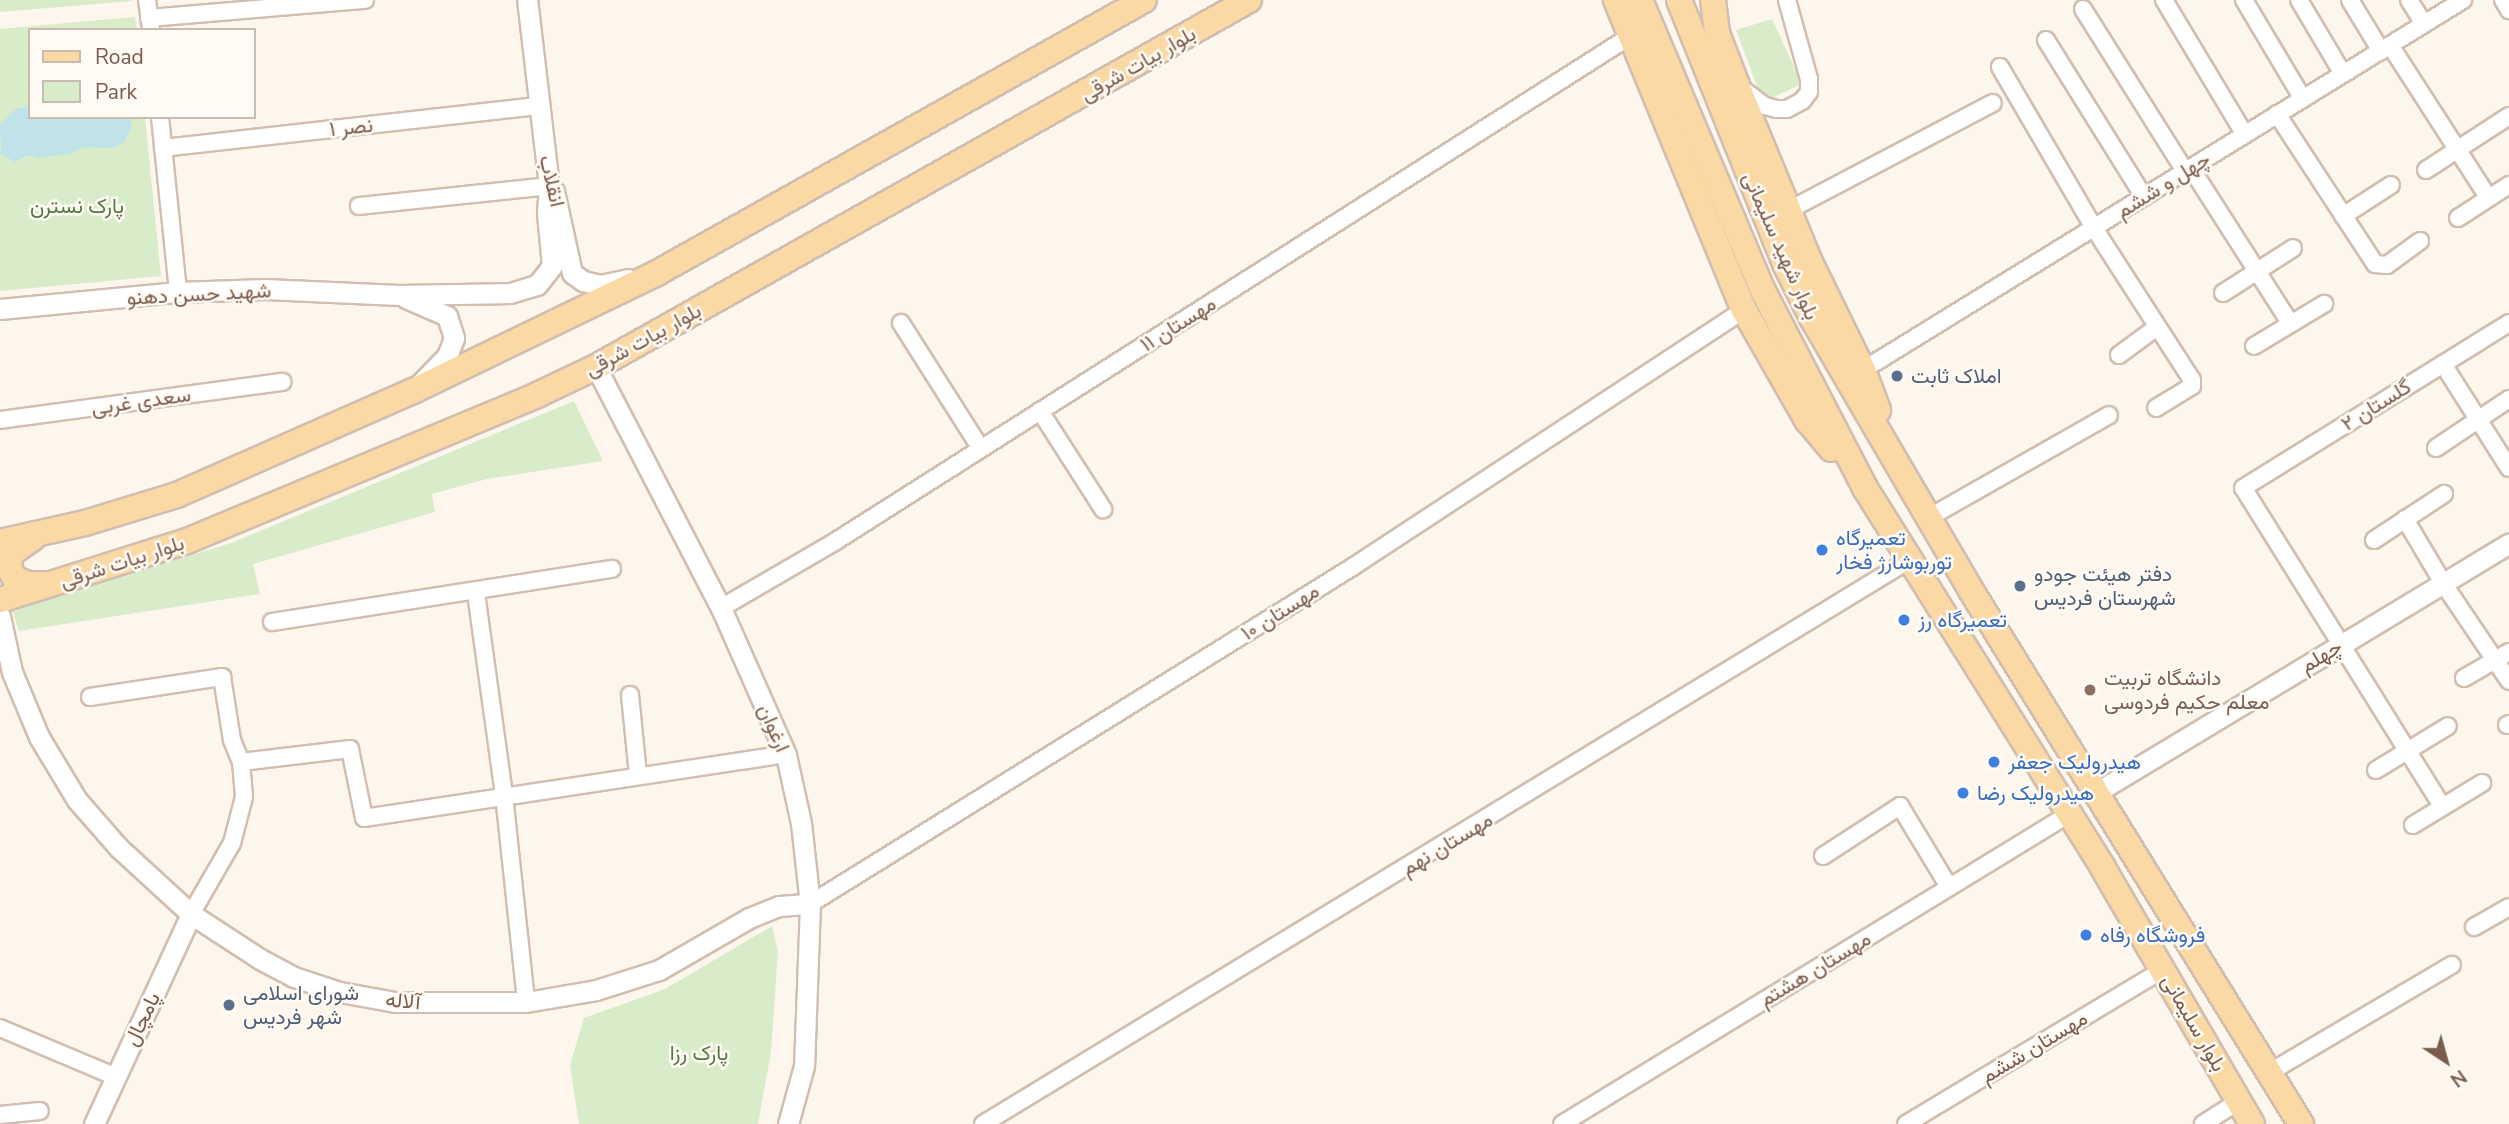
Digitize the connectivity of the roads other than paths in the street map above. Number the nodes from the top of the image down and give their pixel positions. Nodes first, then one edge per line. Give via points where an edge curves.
1 (148, 0) edge
2 (365, 0) edge
3 (527, 0) edge
4 (1144, 0) edge
5 (1250, 0) edge
6 (1616, 0) edge
7 (1640, 0) edge
8 (1679, 0) edge
9 (1703, 0) edge
10 (1713, 0) edge
11 (1787, 0) edge
12 (2164, 0) edge
13 (2244, 0) edge
14 (2299, 0) edge
15 (2350, 0) edge
16 (2409, 0) edge
17 (2463, 0) edge
18 (2502, 0) edge
19 (2083, 9) dead end
20 (2509, 10) edge
21 (150, 24) edge
22 (2424, 24) junction
23 (1717, 33) junction
24 (1632, 34) junction
25 (2046, 40) dead end
26 (2385, 48) junction
27 (2000, 67) dead end
28 (2343, 74) junction
29 (1737, 85) junction
30 (2303, 99) junction
31 (1993, 103) dead end
32 (540, 106) junction
33 (2277, 114) junction
34 (2509, 116) edge
35 (160, 119) edge
36 (2245, 135) junction
37 (163, 148) junction
38 (2456, 150) junction
39 (2188, 170) junction
40 (2426, 170) dead end
41 (2391, 185) dead end
42 (2509, 185) edge
43 (549, 186) junction
44 (2144, 197) junction
45 (2488, 197) junction
46 (359, 206) dead end
47 (1789, 210) junction
48 (2343, 216) junction
49 (2458, 218) dead end
50 (2094, 228) junction
51 (2420, 241) dead end
52 (2293, 248) dead end
53 (2257, 271) junction
54 (657, 273) junction
55 (178, 292) junction
56 (2223, 293) dead end
57 (399, 295) junction
58 (2324, 303) dead end
59 (0, 309) edge
60 (1744, 310) junction
61 (901, 323) dead end
62 (2290, 323) junction
63 (2509, 323) edge
64 (2157, 327) junction
65 (2254, 346) dead end
66 (2119, 355) dead end
67 (2443, 363) junction
68 (596, 367) junction
69 (1863, 370) junction
70 (282, 382) dead end
71 (413, 391) junction
72 (2509, 399) edge
73 (2156, 408) dead end
74 (1040, 411) junction
75 (2109, 415) dead end
76 (2479, 418) junction
77 (0, 420) edge
78 (1829, 421) joint
79 (2436, 448) dead end
80 (981, 449) junction
81 (2509, 468) edge
82 (1901, 470) junction
83 (1865, 488) junction
84 (2444, 494) dead end
85 (1103, 509) dead end
86 (1928, 518) junction
87 (2405, 519) junction
88 (37, 535) junction
89 (2374, 540) dead end
90 (0, 542) edge
91 (2509, 543) edge
92 (1909, 560) junction
93 (612, 569) dead end
94 (58, 583) junction
95 (2443, 583) junction
96 (476, 593) junction
97 (0, 600) edge
98 (722, 608) junction
99 (0, 615) edge
100 (272, 622) dead end
101 (2340, 644) junction
102 (2502, 656) edge
103 (2464, 678) dead end
104 (2509, 681) edge
105 (631, 695) dead end
106 (90, 697) dead end
107 (2448, 726) dead end
108 (2408, 752) junction
109 (774, 756) dead end
110 (241, 762) junction
111 (2376, 770) dead end
112 (638, 775) junction
113 (2482, 783) dead end
114 (2098, 792) junction
115 (505, 795) junction
116 (2442, 806) junction
117 (2069, 814) junction
118 (2413, 825) dead end
119 (1823, 856) dead end
120 (1949, 887) junction
121 (810, 904) junction
122 (2508, 910) edge
123 (191, 914) junction
124 (2474, 927) dead end
125 (2452, 965) dead end
126 (2162, 970) junction
127 (526, 1002) junction
128 (0, 1028) edge
129 (2270, 1072) junction
130 (114, 1076) junction
131 (2239, 1101) junction
132 (40, 1111) dead end
133 (0, 1115) edge
134 (94, 1124) edge
135 (788, 1124) edge
136 (983, 1124) edge
137 (1562, 1124) edge
138 (1906, 1124) edge
139 (2203, 1124) edge
140 (2252, 1124) edge
141 (2301, 1124) edge

1 - 21 street
2 - 21 street
3 - 32 street, انقلاب
4 - 54 main road
5 - 68 main road, بلوار بیات شرقی
6 - 24 main road
7 - 78 main road, بلوار شهید سلیمانی via 1763,291
8 - 82 main road, بلوار شهید سلیمانی via 1785,264
9 - 23 main road
10 - 23 main road
11 - 29 street via 1809,92 1794,105 1776,110
12 - 36 street
13 - 30 street
14 - 28 street
15 - 26 street
16 - 22 street
17 - 22 street, چهل و ششم
18 - 20 street
19 - 39 street
22 - 26 street, چهل و ششم
23 - 29 main road
24 - 60 main road
24 - 74 street, مهستان ۱۱
25 - 44 street
26 - 28 street, چهل و ششم
26 - 38 street
27 - 50 street
28 - 30 street, چهل و ششم
29 - 47 main road
30 - 33 street, چهل و ششم
31 - 47 street
32 - 37 street, نصر ۱
32 - 43 street, انقلاب
33 - 36 street, چهل و ششم
33 - 48 street
34 - 38 street
35 - 37 street
36 - 39 street, چهل و ششم
37 - 55 street
38 - 40 street
38 - 45 street
39 - 44 street, چهل و ششم
39 - 53 street
41 - 48 street
42 - 45 street
43 - 46 street
43 - 54 street, انقلاب via 556,194 572,273 600,285
43 - 57 street, شهید حسن دهنو via 552,266 537,285 510,293
44 - 50 street, چهل و ششم
45 - 49 street
47 - 69 main road
48 - 51 street via 2375,264 2381,266
50 - 64 street
50 - 69 street, چهل و ششم
52 - 53 street
53 - 56 street
53 - 62 street
54 - 71 main road
55 - 57 street, شهید حسن دهنو via 265,289
55 - 59 street, شهید حسن دهنو
57 - 71 street via 447,316 454,338 447,356
58 - 62 street
60 - 83 main road via 1807,420
60 - 121 street, مهستان ۱۰ via 1354,566
61 - 80 street
62 - 65 street
63 - 67 street, گلستان ۲
64 - 66 street
64 - 73 street via 2192,386
67 - 76 street
67 - 101 street, گلستان ۲ via 2243,488
68 - 94 main road, بلوار بیات شرقی via 187,541
68 - 98 street, ارغوان
69 - 82 main road
70 - 77 street, سعدی غربی
71 - 88 main road via 177,495
72 - 76 street
74 - 80 street, مهستان ۱۱
74 - 85 street
75 - 86 street
76 - 79 street
76 - 81 street
78 - 83 main road, بلوار سلیمانی
80 - 98 street, مهستان ۱۱
82 - 86 main road, بلوار سلیمانی
83 - 92 main road, بلوار سلیمانی
84 - 87 street
86 - 114 main road, بلوار سلیمانی
87 - 89 street
87 - 95 street
88 - 90 main road
88 - 94 main road via 10,554 9,568 15,579 28,584
91 - 95 street, چهلم
92 - 117 main road, بلوار سلیمانی
92 - 136 street, مهستان نهم
93 - 96 street
94 - 97 main road, بلوار بیات شرقی
95 - 101 street, چهلم
95 - 102 street
96 - 100 street
96 - 115 street
98 - 121 street, ارغوان via 786,754 801,823
99 - 123 street, آلاله via 12,672 39,737 78,800 119,848
101 - 108 street
101 - 114 street, چهلم
102 - 103 street
102 - 104 street
105 - 112 street
106 - 110 street via 222,677 232,740
107 - 108 street
108 - 111 street
108 - 116 street
109 - 112 street
110 - 115 street via 350,749 364,818
110 - 123 street via 244,797 232,843
112 - 115 street
113 - 116 street
114 - 129 main road, بلوار سلیمانی
115 - 127 street
116 - 118 street
117 - 120 street, مهستان هشتم
117 - 126 main road, بلوار سلیمانی
119 - 120 street via 1900,806
120 - 137 street, مهستان هشتم
121 - 127 street, آلاله via 779,906 749,918 659,970 596,990
121 - 135 street, ارغوان via 804,1066
122 - 124 street
123 - 127 street, آلاله via 260,960 340,992 395,1002
123 - 130 street, پامچال
125 - 129 street
126 - 131 main road, بلوار سلیمانی
126 - 138 street, مهستان ششم
128 - 130 street
129 - 141 main road, بلوار سلیمانی
130 - 134 street, پامچال
131 - 139 street
131 - 140 main road, بلوار سلیمانی
132 - 133 street

